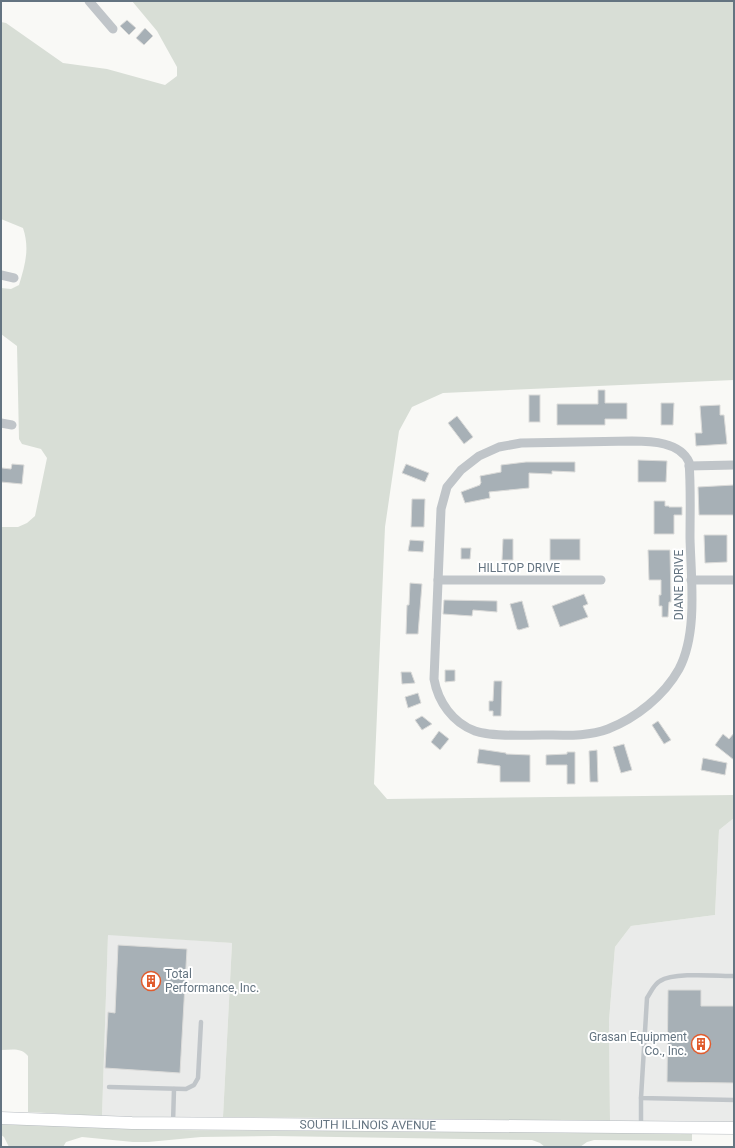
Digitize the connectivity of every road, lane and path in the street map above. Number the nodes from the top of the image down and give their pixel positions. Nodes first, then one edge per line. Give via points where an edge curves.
1 (89, 1) edge
2 (113, 29) dead end
3 (1, 275) edge
4 (14, 278) dead end
5 (1, 423) edge
6 (12, 425) dead end
7 (734, 465) edge
8 (689, 466) junction
9 (438, 580) junction
10 (601, 580) dead end
11 (691, 580) junction
12 (734, 580) edge
13 (734, 976) edge
14 (201, 1022) dead end
15 (109, 1087) dead end
16 (174, 1089) junction
17 (641, 1098) junction
18 (734, 1100) edge
19 (1, 1118) edge
20 (173, 1123) junction
21 (641, 1126) junction
22 (734, 1128) edge

1 - 2 street
3 - 4 street
5 - 6 street
7 - 8 street
8 - 9 street, DIANE DRIVE via 687,458 672,447 644,441 521,443 489,451 470,462 447,487 441,508
8 - 11 street, DIANE DRIVE
9 - 10 street, HILLTOP DRIVE
9 - 11 street, DIANE DRIVE via 434,679 439,698 451,715 468,727 481,732 578,735 608,729 632,717 653,701 673,679 684,658 690,633
11 - 12 street
13 - 17 lane via 676,976 658,981 647,998
14 - 16 lane via 198,1078 194,1085 186,1089
15 - 16 lane
16 - 20 lane
17 - 18 lane
17 - 21 lane
19 - 20 main road, SOUTH ILLINOIS AVENUE
20 - 21 main road, SOUTH ILLINOIS AVENUE
21 - 22 main road, SOUTH ILLINOIS AVENUE

